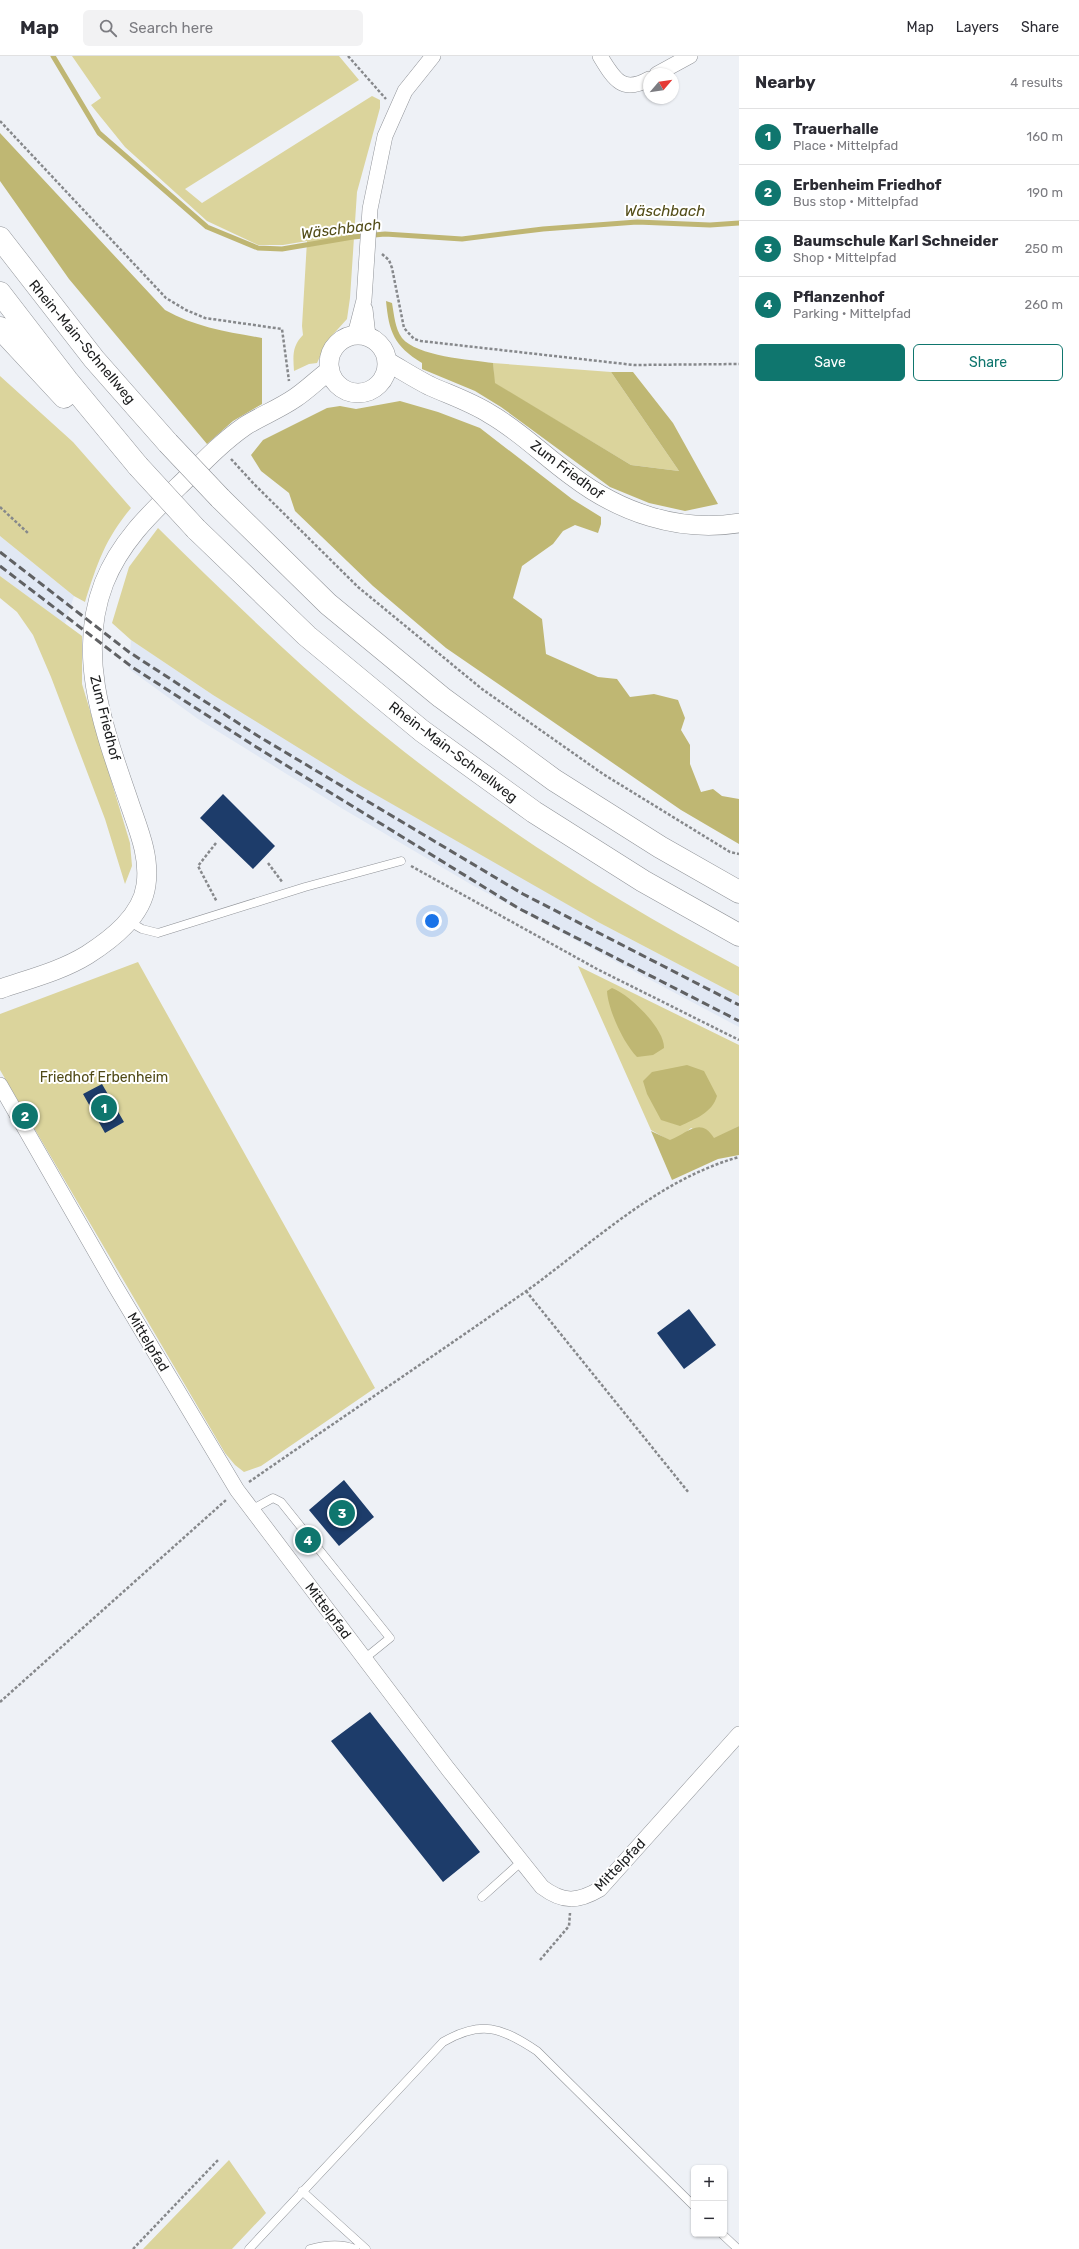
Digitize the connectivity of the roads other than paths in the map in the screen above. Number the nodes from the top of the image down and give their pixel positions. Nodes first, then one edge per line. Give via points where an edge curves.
1 (433, 56) edge
2 (600, 56) edge
3 (690, 56) edge
4 (668, 68) edge
5 (643, 82) edge
6 (0, 238) edge
7 (0, 293) edge
8 (0, 328) edge
9 (361, 336) junction
10 (388, 362) junction
11 (334, 378) junction
12 (382, 381) junction
13 (430, 385) junction
14 (138, 466) junction
15 (739, 523) edge
16 (401, 861) road end
17 (739, 892) edge
18 (128, 922) junction
19 (739, 934) edge
20 (0, 989) edge
21 (0, 1085) edge
22 (251, 1510) junction
23 (364, 1659) junction
24 (739, 1734) edge
25 (521, 1862) junction
26 (482, 1897) dead end
27 (302, 2191) junction
28 (691, 2203) edge
29 (725, 2237) edge
30 (249, 2249) edge
31 (310, 2249) edge
32 (355, 2249) edge
33 (366, 2249) edge
34 (738, 2249) edge

1 - 9 street via 405,91 397,106 380,158 368,227 373,249
2 - 5 street via 611,74 625,84 638,85
3 - 4 street
6 - 17 highway, Rhein-Main-Schnellweg, bridge via 94,359 168,443 328,604 441,697 554,780 660,847
7 - 14 highway
8 - 14 highway via 67,400
9 - 10 street via 382,346
9 - 11 street via 342,340 337,344 330,356
10 - 12 street via 387,372
10 - 13 street, Zum Friedhof
11 - 12 street via 344,390 358,393 372,390
11 - 18 street, Zum Friedhof via 233,435 141,523 111,567 99,600 92,642 96,689 146,861 146,885 140,902
12 - 13 street, Zum Friedhof
13 - 15 street, Zum Friedhof via 490,414 523,436 572,477 631,511 669,522 714,525
14 - 19 highway, Rhein-Main-Schnellweg, bridge via 196,529 307,636 422,731 534,812 643,881
16 - 18 lane via 289,892 158,933
18 - 20 street, Zum Friedhof via 109,940 86,956 62,968
21 - 22 street, Mittelpfad via 114,1284
22 - 23 street, Mittelpfad
22 - 23 lane via 273,1498 281,1502 390,1638
23 - 25 street, Mittelpfad
24 - 25 street, Mittelpfad via 600,1889 584,1898 571,1899 552,1895
25 - 26 lane
27 - 28 lane via 443,2042 473,2028 494,2030 517,2038 537,2051
27 - 30 lane
27 - 33 lane
29 - 34 lane
31 - 32 lane via 325,2245 349,2246

